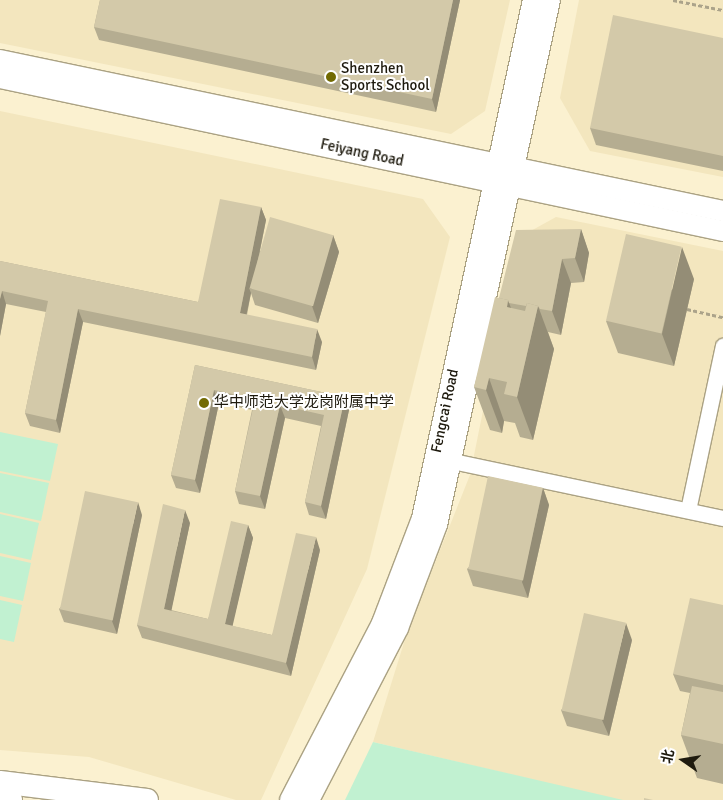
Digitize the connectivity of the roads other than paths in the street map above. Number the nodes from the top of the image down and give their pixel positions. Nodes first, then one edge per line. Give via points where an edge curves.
1 (533, 0) edge
2 (550, 0) edge
3 (0, 60) edge
4 (0, 78) edge
5 (503, 173) junction
6 (723, 211) edge
7 (723, 231) edge
8 (723, 346) edge
9 (452, 461) junction
10 (688, 510) junction
11 (723, 518) edge
12 (0, 782) edge
13 (0, 800) edge
14 (11, 800) edge
15 (147, 800) edge
16 (290, 800) edge
17 (309, 800) edge

1 - 5 street, Fengcai Road
2 - 5 street, Fengcai Road
3 - 5 street, Feiyang Road
4 - 5 street, Feiyang Road
5 - 6 street, Feiyang Road
5 - 7 street, Feiyang Road
5 - 9 street, Fengcai Road
5 - 16 street, Fengcai Road via 414,540 382,623
8 - 10 street
9 - 10 street
9 - 17 street, Fengcai Road via 437,525 412,597
10 - 11 street
12 - 15 main road
13 - 14 main road

